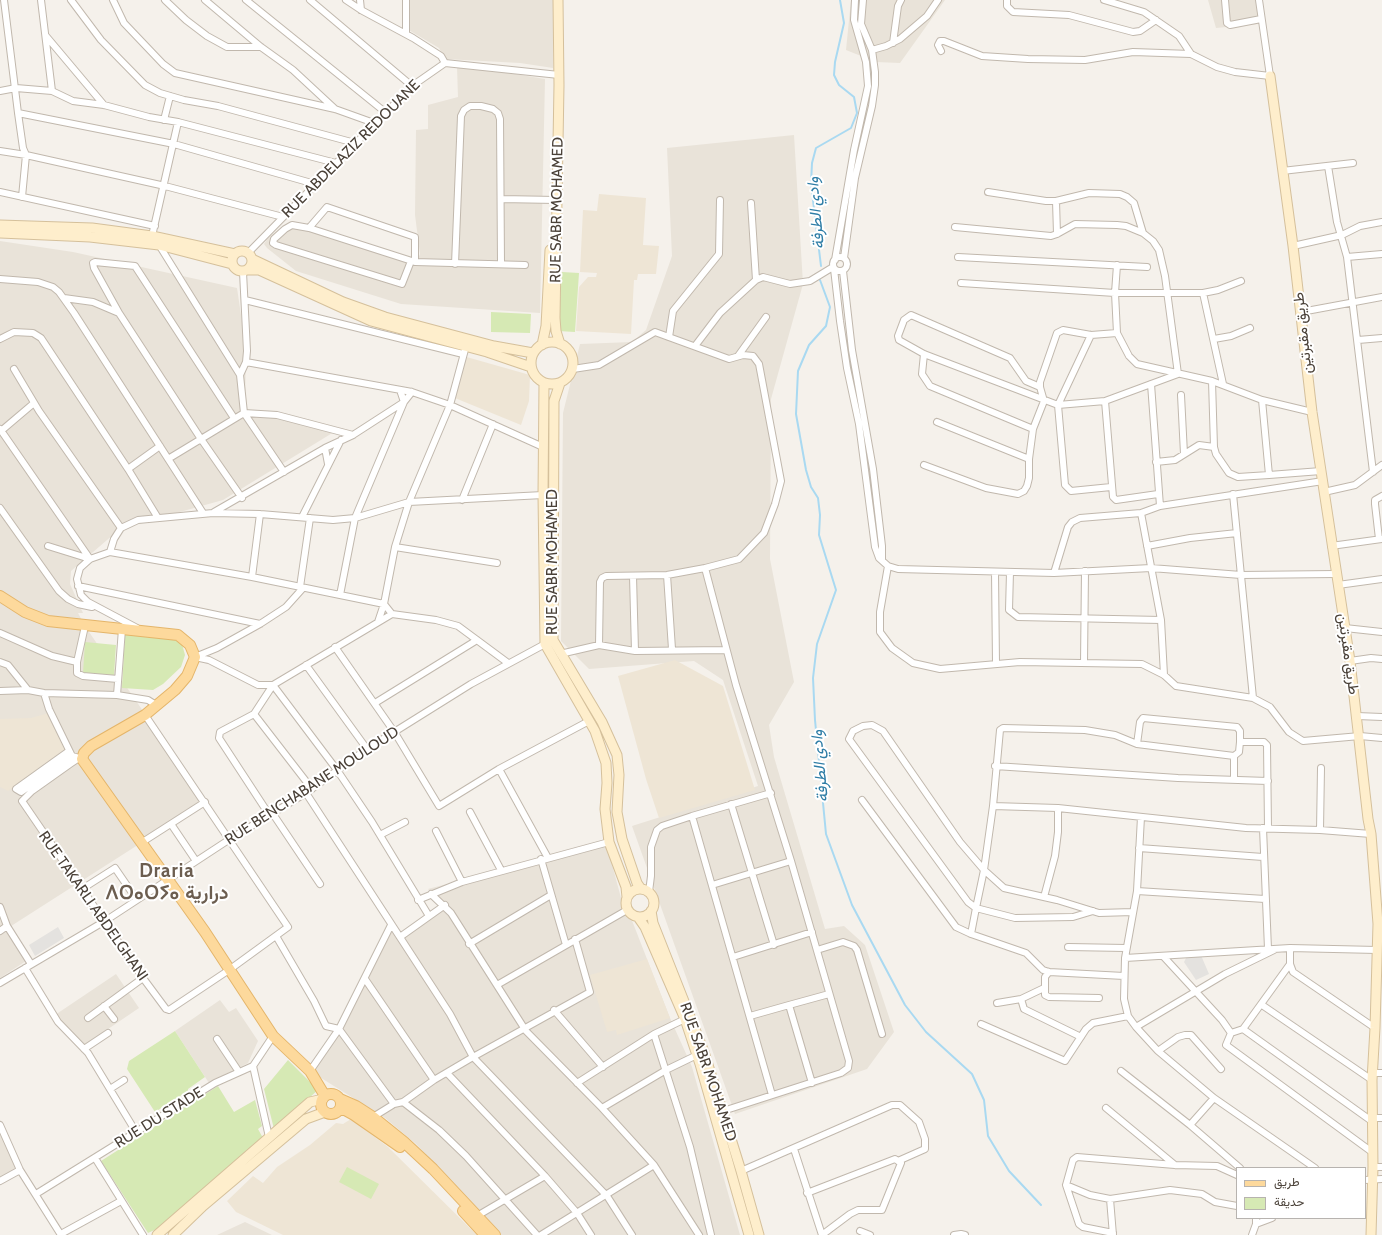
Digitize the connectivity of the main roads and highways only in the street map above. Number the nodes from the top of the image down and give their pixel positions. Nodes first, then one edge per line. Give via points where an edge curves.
1 (558, 0) edge
2 (1270, 76) road end
3 (556, 200) junction
4 (0, 225) edge
5 (0, 233) edge
6 (235, 254) junction
7 (250, 256) junction
8 (232, 264) junction
9 (246, 271) junction
10 (542, 344) junction
11 (560, 344) junction
12 (533, 354) junction
13 (531, 368) junction
14 (544, 383) junction
15 (560, 383) junction
16 (0, 596) edge
17 (645, 891) junction
18 (627, 897) junction
19 (651, 911) junction
20 (638, 917) junction
21 (1380, 924) edge
22 (1376, 1075) edge
23 (330, 1097) junction
24 (339, 1110) junction
25 (325, 1112) junction
26 (1376, 1119) edge
27 (1378, 1167) edge
28 (1369, 1179) edge
29 (157, 1235) edge
30 (173, 1235) edge
31 (485, 1235) edge
32 (495, 1235) edge
33 (749, 1235) edge
34 (759, 1235) edge
35 (1371, 1235) edge

1 - 3 main road, RUE SABR MOHAMED
2 - 21 main road, طريق مقبرتين via 1312,412 1360,736
3 - 10 main road via 552,208 546,326
3 - 11 main road, RUE SABR MOHAMED via 555,318
4 - 6 main road via 92,228 152,236
5 - 8 main road via 90,237 159,245
6 - 7 main road via 240,251
6 - 8 main road
7 - 9 main road via 252,265
7 - 12 main road via 343,302 385,317
8 - 9 main road via 235,269
9 - 13 main road via 259,270 371,321
10 - 11 main road
10 - 12 main road
11 - 15 main road via 572,355 573,369 566,380
12 - 13 main road
13 - 14 main road via 534,375
14 - 15 main road
14 - 18 main road via 545,644 595,731 606,763 605,809 609,842 626,887
15 - 17 main road, RUE SABR MOHAMED via 554,401 553,640 602,722 617,755 617,812 622,839 637,882
16 - 23 main road via 25,612 48,621 178,635 190,645 195,657 187,676 175,690 145,715 76,756 167,880 272,1036 311,1074
17 - 18 main road via 633,891
17 - 19 main road via 654,902
18 - 20 main road via 627,910
19 - 20 main road via 646,916
19 - 34 main road, RUE SABR MOHAMED via 653,923 704,1052 742,1171
20 - 33 main road via 645,927 685,1019
21 - 22 main road, طريق مقبرتين via 1377,950
22 - 26 main road, طريق مقبرتين
23 - 24 main road via 341,1103
23 - 25 main road via 322,1106
23 - 29 main road via 310,1102
23 - 32 main road via 356,1106 373,1117 433,1169
24 - 25 main road via 332,1114
24 - 31 main road via 354,1115 410,1155
25 - 30 main road via 306,1119 203,1206
26 - 27 main road, طريق مقبرتين via 1372,1152
27 - 28 main road, طريق مقبرتين
28 - 35 main road, طريق مقبرتين

